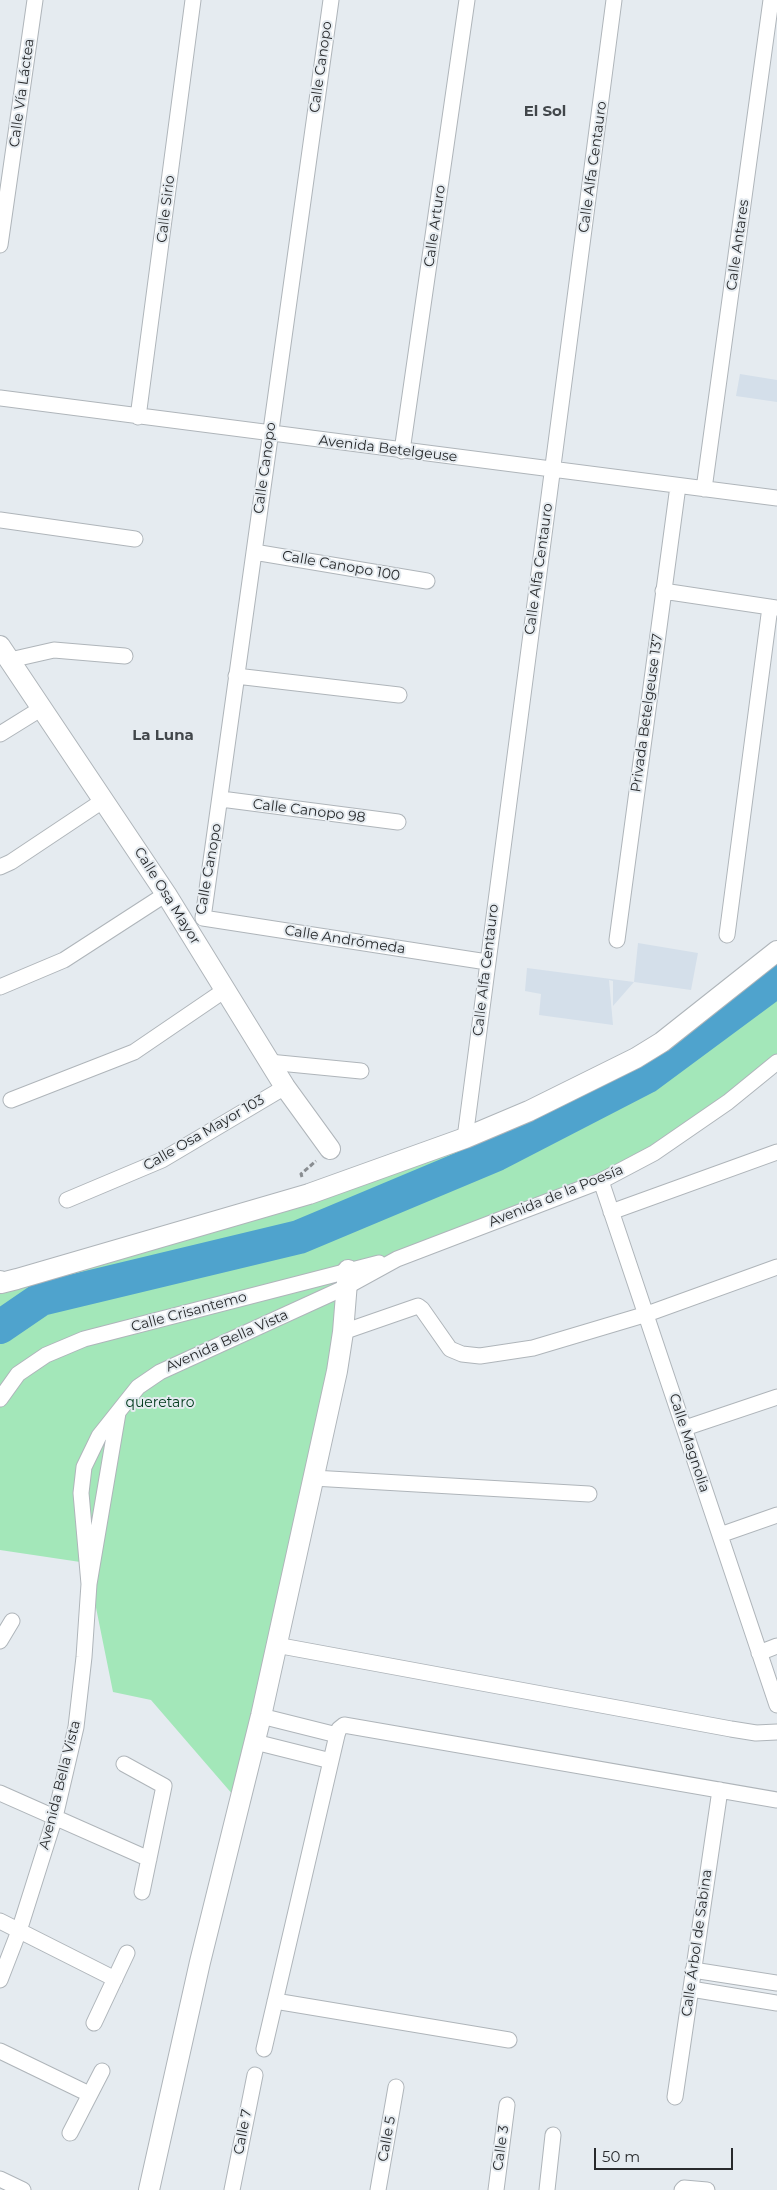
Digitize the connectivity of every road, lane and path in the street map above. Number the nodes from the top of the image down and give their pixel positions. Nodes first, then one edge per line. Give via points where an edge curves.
1 (35, 0) edge
2 (193, 0) edge
3 (331, 0) edge
4 (467, 0) edge
5 (614, 0) edge
6 (772, 0) edge
7 (0, 245) edge
8 (0, 398) edge
9 (138, 417) junction
10 (270, 433) junction
11 (402, 451) junction
12 (553, 469) junction
13 (678, 486) junction
14 (704, 489) junction
15 (777, 498) edge
16 (0, 520) edge
17 (135, 539) dead end
18 (254, 552) junction
19 (427, 581) dead end
20 (663, 591) junction
21 (774, 608) edge
22 (5, 653) edge
23 (124, 656) dead end
24 (236, 676) junction
25 (399, 694) dead end
26 (42, 708) junction
27 (0, 734) edge
28 (221, 799) junction
29 (104, 800) junction
30 (398, 822) dead end
31 (0, 867) edge
32 (166, 894) junction
33 (195, 923) junction
34 (726, 935) dead end
35 (617, 940) dead end
36 (777, 951) edge
37 (487, 962) junction
38 (0, 988) edge
39 (225, 990) junction
40 (270, 1062) junction
41 (777, 1062) edge
42 (361, 1072) dead end
43 (285, 1086) junction
44 (11, 1100) dead end
45 (465, 1138) junction
46 (330, 1149) joint
47 (777, 1152) edge
48 (601, 1180) junction
49 (309, 1194) junction
50 (67, 1200) dead end
51 (611, 1212) junction
52 (777, 1267) edge
53 (347, 1279) junction
54 (0, 1282) edge
55 (647, 1314) junction
56 (343, 1332) junction
57 (777, 1397) edge
58 (0, 1399) edge
59 (119, 1410) junction
60 (684, 1428) junction
61 (313, 1478) junction
62 (589, 1494) dead end
63 (777, 1515) edge
64 (720, 1535) junction
65 (89, 1584) junction
66 (12, 1621) dead end
67 (0, 1641) edge
68 (276, 1645) junction
69 (777, 1646) edge
70 (759, 1653) junction
71 (777, 1705) edge
72 (261, 1716) junction
73 (777, 1732) edge
74 (338, 1735) junction
75 (255, 1742) junction
76 (331, 1761) junction
77 (124, 1764) dead end
78 (720, 1790) junction
79 (0, 1793) edge
80 (777, 1800) edge
81 (55, 1818) junction
82 (148, 1859) junction
83 (142, 1892) dead end
84 (0, 1921) edge
85 (19, 1932) junction
86 (127, 1953) dead end
87 (693, 1970) junction
88 (115, 1979) junction
89 (0, 1980) edge
90 (777, 1984) edge
91 (691, 1989) junction
92 (275, 2002) junction
93 (777, 2002) edge
94 (94, 2023) dead end
95 (509, 2040) dead end
96 (264, 2049) dead end
97 (0, 2051) edge
98 (102, 2071) dead end
99 (255, 2075) dead end
100 (396, 2087) dead end
101 (89, 2094) junction
102 (675, 2097) dead end
103 (507, 2105) dead end
104 (70, 2133) dead end
105 (553, 2135) dead end
106 (0, 2179) edge
107 (23, 2190) edge
108 (149, 2190) edge
109 (232, 2190) edge
110 (378, 2190) edge
111 (496, 2190) edge
112 (547, 2190) edge
113 (682, 2190) edge
114 (707, 2190) edge

1 - 7 street, Calle Vía Láctea
2 - 9 street, Calle Sirio
3 - 10 street, Calle Canopo
4 - 11 street, Calle Arturo
5 - 12 street, Calle Alfa Centauro
6 - 14 street, Calle Antares
8 - 9 street, Avenida Betelgeuse
9 - 10 street, Avenida Betelgeuse
10 - 11 street, Avenida Betelgeuse
10 - 18 street, Calle Canopo
11 - 12 street, Avenida Betelgeuse
12 - 13 street, Avenida Betelgeuse
12 - 37 street, Calle Alfa Centauro
13 - 14 street, Avenida Betelgeuse
13 - 20 street, Privada Betelgeuse 137
14 - 15 street, Avenida Betelgeuse
16 - 17 street
18 - 19 street, Calle Canopo 100
18 - 24 street, Calle Canopo
20 - 21 street
20 - 35 street, Privada Betelgeuse 137
21 - 34 street
22 - 23 street via 54,650
22 - 26 street, Calle Osa Mayor
24 - 25 street
24 - 28 street, Calle Canopo
26 - 27 street
26 - 29 street, Calle Osa Mayor
28 - 30 street, Calle Canopo 98
28 - 33 street, Calle Canopo
29 - 31 street
29 - 32 street, Calle Osa Mayor
32 - 33 street, Calle Osa Mayor
32 - 38 street via 64,960
33 - 37 street, Calle Andrómeda
33 - 39 street, Calle Osa Mayor
36 - 45 street via 662,1042 636,1058 529,1111
37 - 45 street, Calle Alfa Centauro
39 - 40 street, Calle Osa Mayor
39 - 44 street via 134,1052
40 - 42 street
40 - 43 street, Calle Osa Mayor
41 - 48 street, Avenida de la Poesía via 728,1102 654,1153
43 - 46 street, Calle Osa Mayor
43 - 50 street, Calle Osa Mayor 103 via 162,1160
45 - 49 street
46 - 49 path via 301,1174
47 - 51 street
48 - 51 street, Calle Magnolia
48 - 53 street, Avenida de la Poesía
49 - 54 street
51 - 55 street, Calle Magnolia
52 - 55 street
53 - 56 street
53 - 58 street, Calle Crisantemo via 84,1339 46,1355 18,1374
53 - 59 street, Avenida Bella Vista via 160,1372 138,1387
55 - 56 street via 533,1348 480,1356 450,1349 418,1306
55 - 60 street, Calle Magnolia
56 - 61 street
57 - 60 street
59 - 65 street, Avenida Bella Vista
59 - 65 street, Avenida Bella Vista via 99,1436 84,1467 81,1502
60 - 64 street, Calle Magnolia
61 - 62 street
61 - 68 street
63 - 64 street
64 - 70 street, Calle Magnolia
65 - 81 street, Avenida Bella Vista via 76,1726
66 - 67 street
68 - 72 street
68 - 73 street via 731,1729
69 - 70 street
70 - 71 street, Calle Magnolia
72 - 74 street
72 - 75 street
74 - 76 street
74 - 78 street via 344,1725 353,1725
75 - 76 street
75 - 108 street via 200,1962
76 - 92 street
77 - 82 street via 164,1786
78 - 80 street
78 - 87 street, Calle Árbol de Sabina
79 - 81 street
81 - 82 street
81 - 85 street, Avenida Bella Vista
82 - 83 street
84 - 85 street
85 - 88 street
85 - 89 street, Avenida Bella Vista
86 - 88 street
87 - 90 street
87 - 91 street, Calle Árbol de Sabina
88 - 94 street
91 - 93 street
91 - 102 street, Calle Árbol de Sabina
92 - 95 street
92 - 96 street
97 - 101 street
98 - 101 street
99 - 109 street, Calle 7
100 - 110 street, Calle 5
101 - 104 street
103 - 111 street, Calle 3
105 - 112 street
106 - 107 street
113 - 114 street

